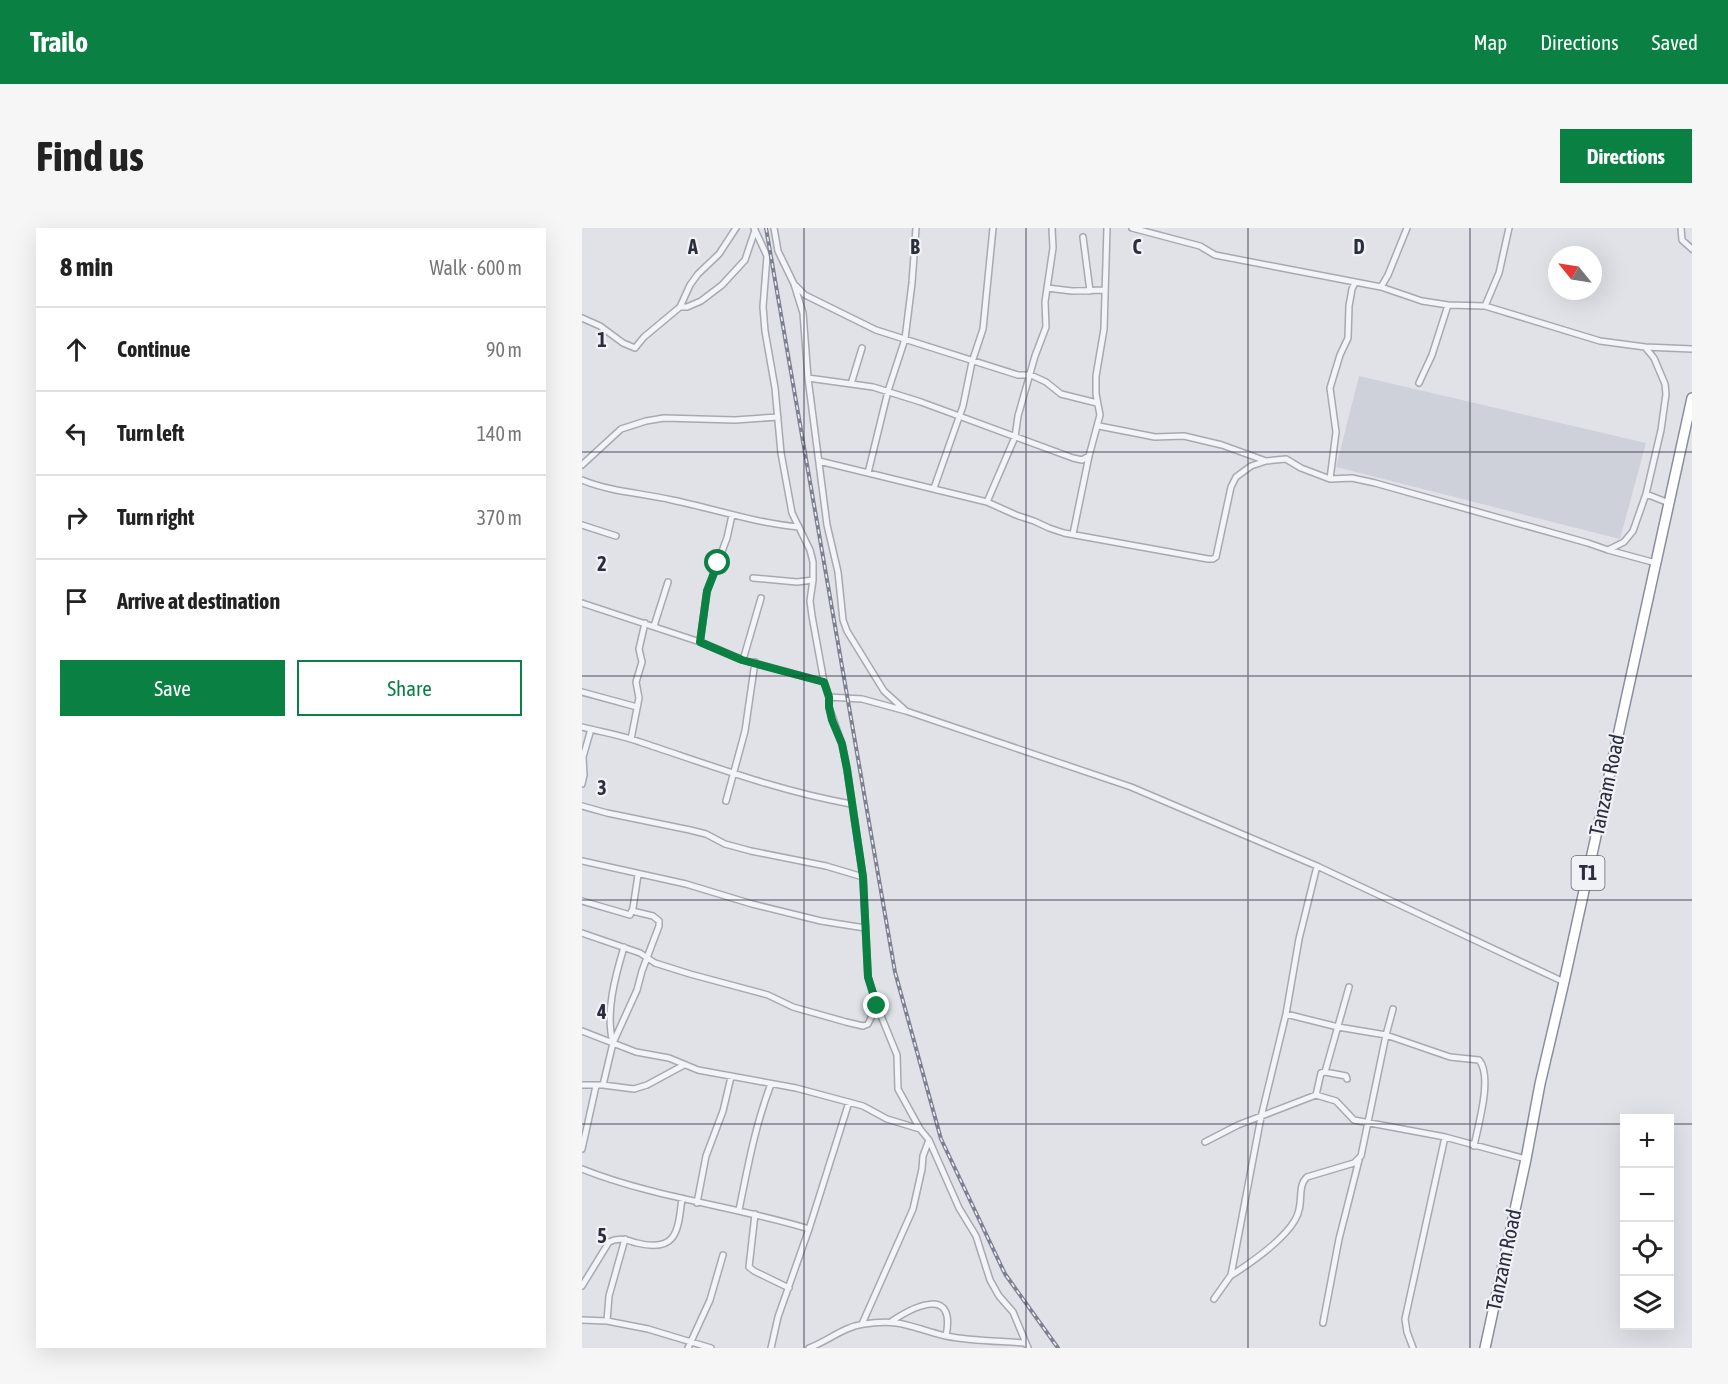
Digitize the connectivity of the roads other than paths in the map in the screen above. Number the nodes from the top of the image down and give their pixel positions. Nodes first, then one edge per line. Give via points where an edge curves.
1 (736, 228) edge
2 (774, 228) edge
3 (916, 228) edge
4 (993, 228) edge
5 (1052, 228) edge
6 (1107, 228) edge
7 (1132, 228) edge
8 (1407, 228) edge
9 (1509, 228) edge
10 (1681, 228) edge
11 (755, 229) edge
12 (1083, 237) dead end
13 (1692, 249) edge
14 (1355, 282) junction
15 (794, 284) junction
16 (1381, 287) junction
17 (1047, 288) junction
18 (1105, 290) junction
19 (1090, 291) junction
20 (1448, 305) junction
21 (1485, 306) junction
22 (680, 308) junction
23 (582, 318) edge
24 (905, 339) junction
25 (1644, 347) junction
26 (862, 348) dead end
27 (1692, 349) edge
28 (972, 362) junction
29 (1031, 375) junction
30 (808, 378) junction
31 (1419, 383) dead end
32 (851, 384) junction
33 (888, 391) junction
34 (1692, 398) edge
35 (1097, 403) junction
36 (958, 416) junction
37 (778, 417) junction
38 (1099, 426) junction
39 (1015, 437) junction
40 (1089, 456) junction
41 (819, 461) junction
42 (1266, 461) junction
43 (582, 465) edge
44 (868, 473) junction
45 (1330, 479) junction
46 (582, 480) edge
47 (934, 488) junction
48 (1646, 494) junction
49 (987, 502) junction
50 (1670, 503) junction
51 (732, 515) junction
52 (582, 525) edge
53 (799, 527) junction
54 (1073, 534) junction
55 (616, 536) dead end
56 (1608, 550) junction
57 (1656, 563) junction
58 (753, 578) dead end
59 (813, 580) junction
60 (668, 582) dead end
61 (761, 598) dead end
62 (582, 603) edge
63 (645, 623) junction
64 (654, 626) junction
65 (700, 642) junction
66 (742, 660) junction
67 (755, 662) junction
68 (824, 682) junction
69 (582, 692) edge
70 (829, 697) junction
71 (637, 707) junction
72 (906, 711) junction
73 (582, 727) edge
74 (591, 729) junction
75 (631, 739) junction
76 (732, 773) junction
77 (582, 784) edge
78 (726, 801) dead end
79 (851, 804) junction
80 (582, 806) edge
81 (582, 861) edge
82 (1317, 866) junction
83 (638, 874) junction
84 (863, 877) junction
85 (582, 901) edge
86 (632, 912) junction
87 (865, 928) junction
88 (582, 933) edge
89 (624, 947) junction
90 (647, 957) junction
91 (1564, 982) junction
92 (1348, 987) dead end
93 (877, 1006) junction
94 (1393, 1009) dead end
95 (1286, 1014) junction
96 (1338, 1027) junction
97 (582, 1031) edge
98 (1386, 1035) junction
99 (613, 1043) junction
100 (684, 1065) junction
101 (1325, 1072) junction
102 (731, 1077) junction
103 (1347, 1078) dead end
104 (771, 1084) junction
105 (603, 1085) junction
106 (582, 1086) edge
107 (596, 1086) junction
108 (1316, 1095) junction
109 (849, 1102) junction
110 (1260, 1117) junction
111 (1369, 1122) junction
112 (920, 1129) junction
113 (1444, 1137) junction
114 (929, 1140) junction
115 (1205, 1142) dead end
116 (1474, 1146) junction
117 (582, 1149) edge
118 (1526, 1159) junction
119 (1359, 1160) junction
120 (582, 1169) edge
121 (682, 1198) junction
122 (697, 1203) junction
123 (739, 1210) junction
124 (755, 1214) junction
125 (809, 1229) junction
126 (625, 1239) junction
127 (723, 1255) dead end
128 (1231, 1275) junction
129 (582, 1286) edge
130 (789, 1287) junction
131 (1214, 1299) dead end
132 (582, 1320) edge
133 (607, 1321) junction
134 (892, 1321) junction
135 (1323, 1323) dead end
136 (862, 1324) junction
137 (946, 1336) junction
138 (692, 1341) junction
139 (1026, 1345) edge
140 (688, 1348) edge
141 (711, 1348) edge
142 (771, 1348) edge
143 (809, 1348) edge
144 (1413, 1348) edge
145 (1485, 1348) edge

1 - 22 street via 719,254 690,285
2 - 15 street via 782,261
3 - 24 street
4 - 28 street via 983,329
5 - 17 street
6 - 18 street
7 - 14 street via 1200,246 1215,255
8 - 16 street
9 - 21 street via 1499,273
10 - 13 street via 1682,240
11 - 22 street via 745,260 722,285 701,301
11 - 37 street via 767,256 765,331
12 - 19 street
14 - 16 street
14 - 45 street via 1348,338 1330,388 1336,432
15 - 24 street via 805,295 876,330
15 - 30 street via 803,313
16 - 20 street
17 - 19 street
17 - 29 street via 1046,327
18 - 19 street
18 - 35 street
20 - 21 street
20 - 31 street
21 - 25 street via 1600,341
22 - 23 street via 635,348
24 - 28 street
24 - 33 street
25 - 27 street
25 - 48 street via 1662,375 1666,394
26 - 32 street
28 - 29 street
28 - 36 street
29 - 35 street via 1062,394
29 - 39 street
30 - 32 street
30 - 41 street
32 - 33 street
33 - 36 street
33 - 44 street
34 - 50 highway, Tanzam Road / T1
35 - 38 street
36 - 39 street
36 - 47 street
37 - 43 street via 646,421 621,429
37 - 53 street via 792,513
38 - 40 street
38 - 42 street via 1155,437 1184,436
39 - 40 street via 1073,458 1082,460
39 - 49 street
40 - 54 street
41 - 44 street
41 - 72 street via 843,620 884,691
42 - 45 street via 1286,459
42 - 54 street via 1236,477 1213,559
44 - 47 street
45 - 56 street via 1353,478 1400,489
46 - 51 street
47 - 49 street
48 - 50 street
48 - 56 street via 1628,539
49 - 54 street
50 - 57 highway, Tanzam Road / T1
51 - 53 street
51 - 65 street via 707,591
52 - 55 street
53 - 59 street via 810,550
56 - 57 street
57 - 91 highway, Tanzam Road / T1
58 - 59 street
59 - 68 street via 810,601
60 - 64 street
61 - 66 street
62 - 63 street
63 - 64 street
63 - 71 street via 639,649 642,662 636,682
64 - 65 street
65 - 66 street
66 - 67 street
67 - 68 street
67 - 76 street via 745,731
68 - 70 street
69 - 71 street
70 - 72 street via 862,699
70 - 79 street via 842,744
71 - 75 street
72 - 82 street via 1131,787
73 - 74 street
74 - 75 street
74 - 77 street via 583,757
75 - 76 street
76 - 78 street
76 - 79 street
79 - 84 street
80 - 84 street via 706,834 724,844
81 - 83 street
82 - 91 street
82 - 95 street
83 - 86 street
83 - 87 street via 821,921
84 - 87 street
85 - 86 street via 630,915
86 - 90 street via 659,921
87 - 93 street via 868,977
88 - 89 street
89 - 90 street
89 - 99 street via 609,1011
90 - 93 street via 655,963 863,1026
90 - 99 street
91 - 118 highway, Tanzam Road / T1
92 - 96 street
93 - 112 street via 897,1055 898,1089
94 - 98 street
95 - 96 street
95 - 110 street
96 - 98 street
96 - 101 street
97 - 99 street
98 - 111 street
98 - 116 street via 1450,1057 1479,1060 1483,1065 1484,1086
99 - 100 street
99 - 105 street
100 - 102 street
100 - 105 street via 634,1089
101 - 103 street
101 - 108 street via 1320,1075
102 - 104 street
102 - 122 street via 706,1156
104 - 109 street
104 - 123 street via 752,1142
105 - 107 street
106 - 107 street
107 - 117 street
108 - 110 street
108 - 111 street via 1336,1101 1352,1119
109 - 112 street
109 - 125 street
110 - 115 street
110 - 128 street
111 - 113 street
111 - 119 street
112 - 114 street
113 - 116 street
113 - 144 street via 1405,1319
114 - 136 street via 913,1209
114 - 139 street via 976,1236 990,1280 1013,1312
116 - 118 street
118 - 145 highway, Tanzam Road / T1
119 - 128 street via 1307,1177 1301,1185 1301,1207 1295,1220 1252,1262
119 - 135 street
120 - 121 street via 622,1184
121 - 122 street
121 - 126 street via 679,1224 667,1244 654,1246
122 - 123 street
123 - 124 street
124 - 125 street
124 - 130 street via 749,1267
125 - 130 street
126 - 129 street via 609,1242
126 - 133 street via 609,1296
127 - 138 street via 710,1300
128 - 131 street
130 - 142 street
132 - 133 street
133 - 138 street
134 - 136 street
134 - 137 street
134 - 137 street via 914,1309 938,1304 947,1316
136 - 143 street
137 - 139 street
138 - 140 street
138 - 141 street

